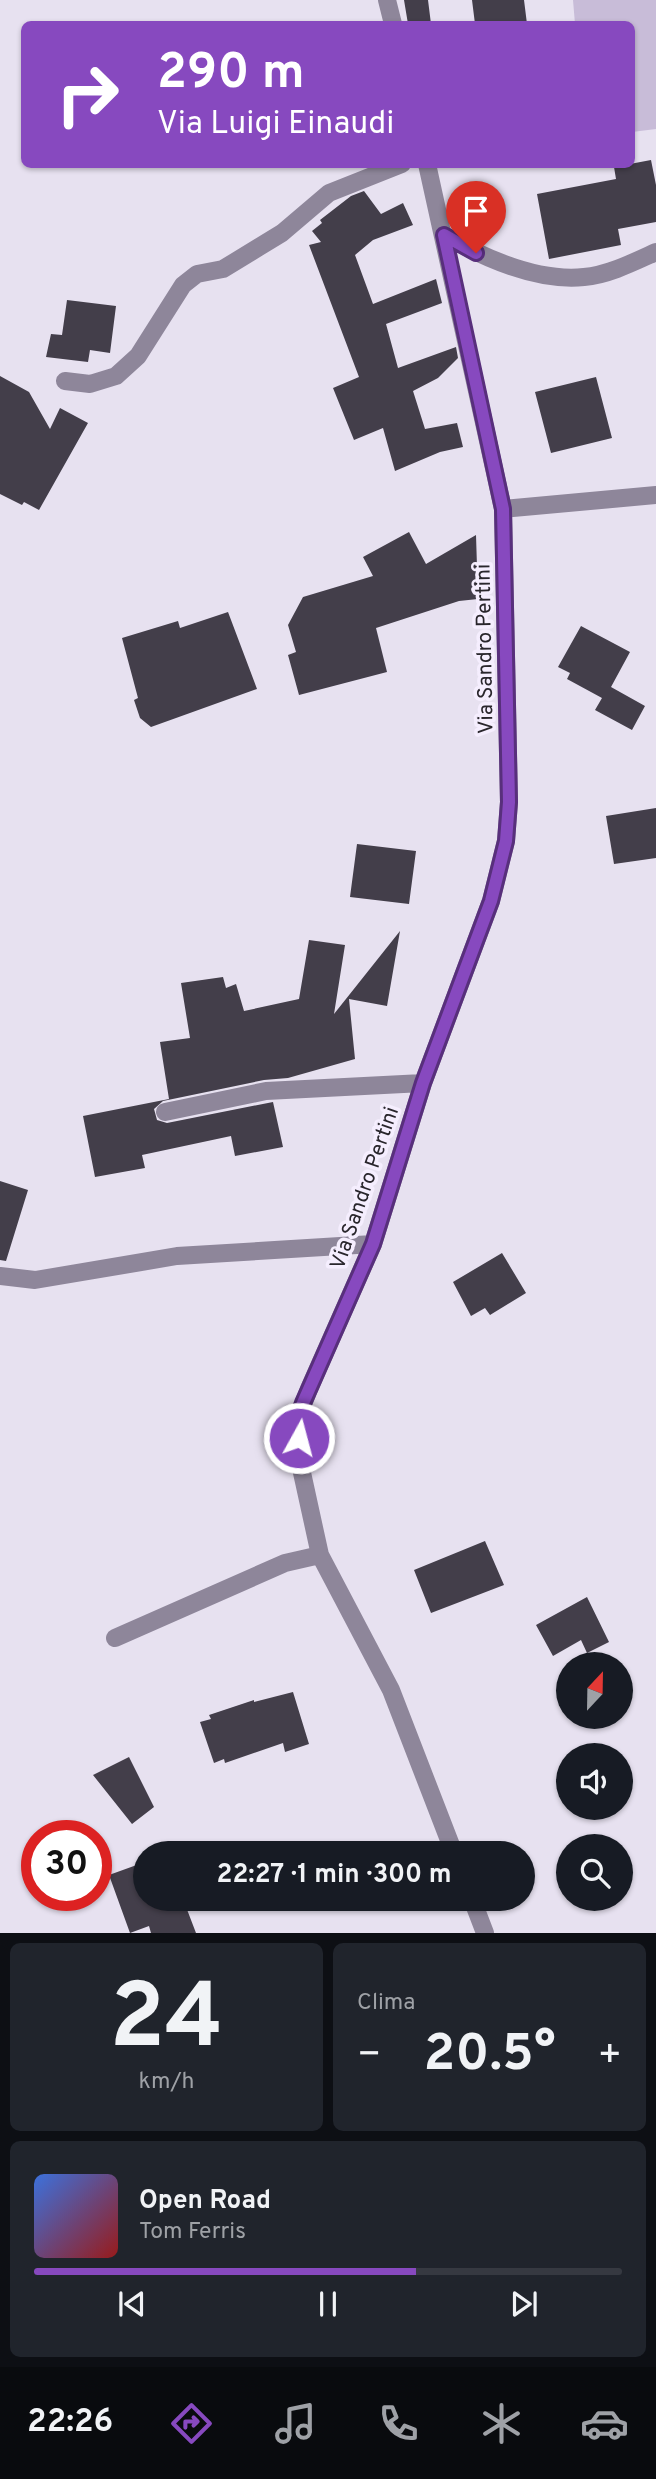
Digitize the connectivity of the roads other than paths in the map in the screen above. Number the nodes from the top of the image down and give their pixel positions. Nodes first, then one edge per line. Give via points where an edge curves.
1 (387, 0) edge
2 (392, 21) edge
3 (392, 168) edge
4 (428, 168) edge
5 (444, 235) junction
6 (656, 252) edge
7 (65, 380) dead end
8 (656, 495) edge
9 (503, 509) junction
10 (423, 1083) junction
11 (165, 1112) dead end
12 (373, 1244) junction
13 (0, 1276) edge
14 (320, 1555) junction
15 (115, 1638) dead end
16 (449, 1841) edge
17 (477, 1911) edge
18 (485, 1933) edge

1 - 2 street
3 - 7 street via 329,192 282,233 223,269 197,274 183,285 138,356 116,376 90,384
4 - 5 street, Via Sandro Pertini
5 - 6 street via 476,253 559,277 586,278
5 - 9 street, Via Sandro Pertini
8 - 9 street
9 - 10 street, Via Sandro Pertini via 506,841 491,901
10 - 11 street via 266,1091
10 - 12 street, Via Sandro Pertini
12 - 13 street via 177,1256 35,1280
12 - 14 street, Via Sandro Pertini via 298,1417 299,1459
14 - 15 street via 285,1563
14 - 16 street, Via Sandro Pertini via 391,1690
17 - 18 street

